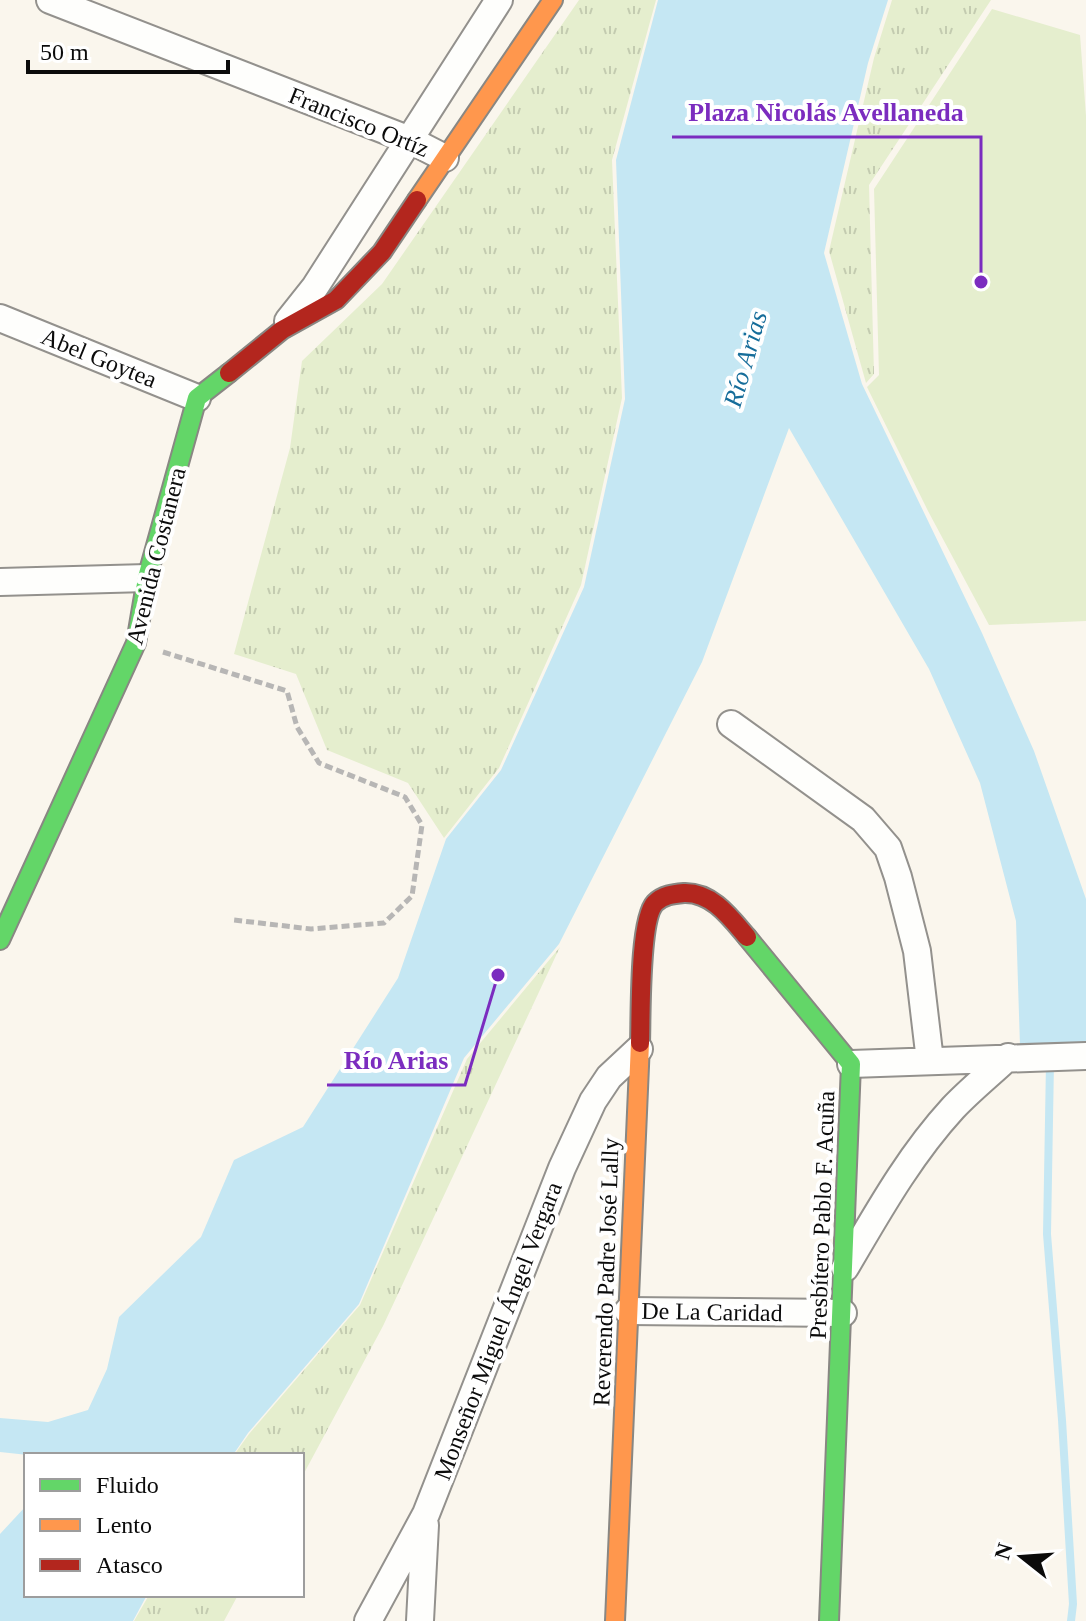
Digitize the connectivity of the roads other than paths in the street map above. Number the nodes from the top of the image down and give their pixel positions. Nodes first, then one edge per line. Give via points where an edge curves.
1 (50, 0) edge
2 (499, 0) edge
3 (553, 0) edge
4 (410, 140) junction
5 (445, 158) junction
6 (0, 318) edge
7 (282, 330) junction
8 (197, 398) junction
9 (147, 578) junction
10 (0, 582) edge
11 (731, 724) dead end
12 (645, 926) joint
13 (0, 940) edge
14 (639, 1049) junction
15 (1020, 1056) junction
16 (1086, 1056) edge
17 (930, 1061) junction
18 (851, 1064) junction
19 (843, 1272) junction
20 (628, 1311) junction
21 (843, 1313) junction
22 (426, 1514) junction
23 (368, 1621) edge
24 (420, 1621) edge
25 (615, 1621) edge
26 (829, 1621) edge

1 - 4 street, Francisco Ortíz
2 - 4 street
3 - 5 street
4 - 5 street, Francisco Ortíz
4 - 7 street
5 - 7 street via 382,252 336,300
6 - 8 street, Abel Goytea
7 - 8 street
8 - 9 street, Avenida Costanera
9 - 10 street
9 - 13 street, Avenida Costanera via 136,643
11 - 17 street via 863,819 888,848 917,951
12 - 14 street, Reverendo Padre José Lally
12 - 18 street, Presbítero Pablo F. Acuña via 654,904 670,894 697,893 725,911
14 - 20 street, Reverendo Padre José Lally
14 - 22 street, Monseñor Miguel Ángel Vergara via 609,1077 568,1155
15 - 16 street
15 - 17 street
15 - 19 street via 954,1107 896,1182
17 - 18 street
18 - 19 street, Presbítero Pablo F. Acuña
19 - 21 street, Presbítero Pablo F. Acuña
20 - 21 street, De La Caridad
20 - 25 street, Reverendo Padre José Lally
21 - 26 street, Presbítero Pablo F. Acuña
22 - 23 street, Monseñor Miguel Ángel Vergara
22 - 24 street

